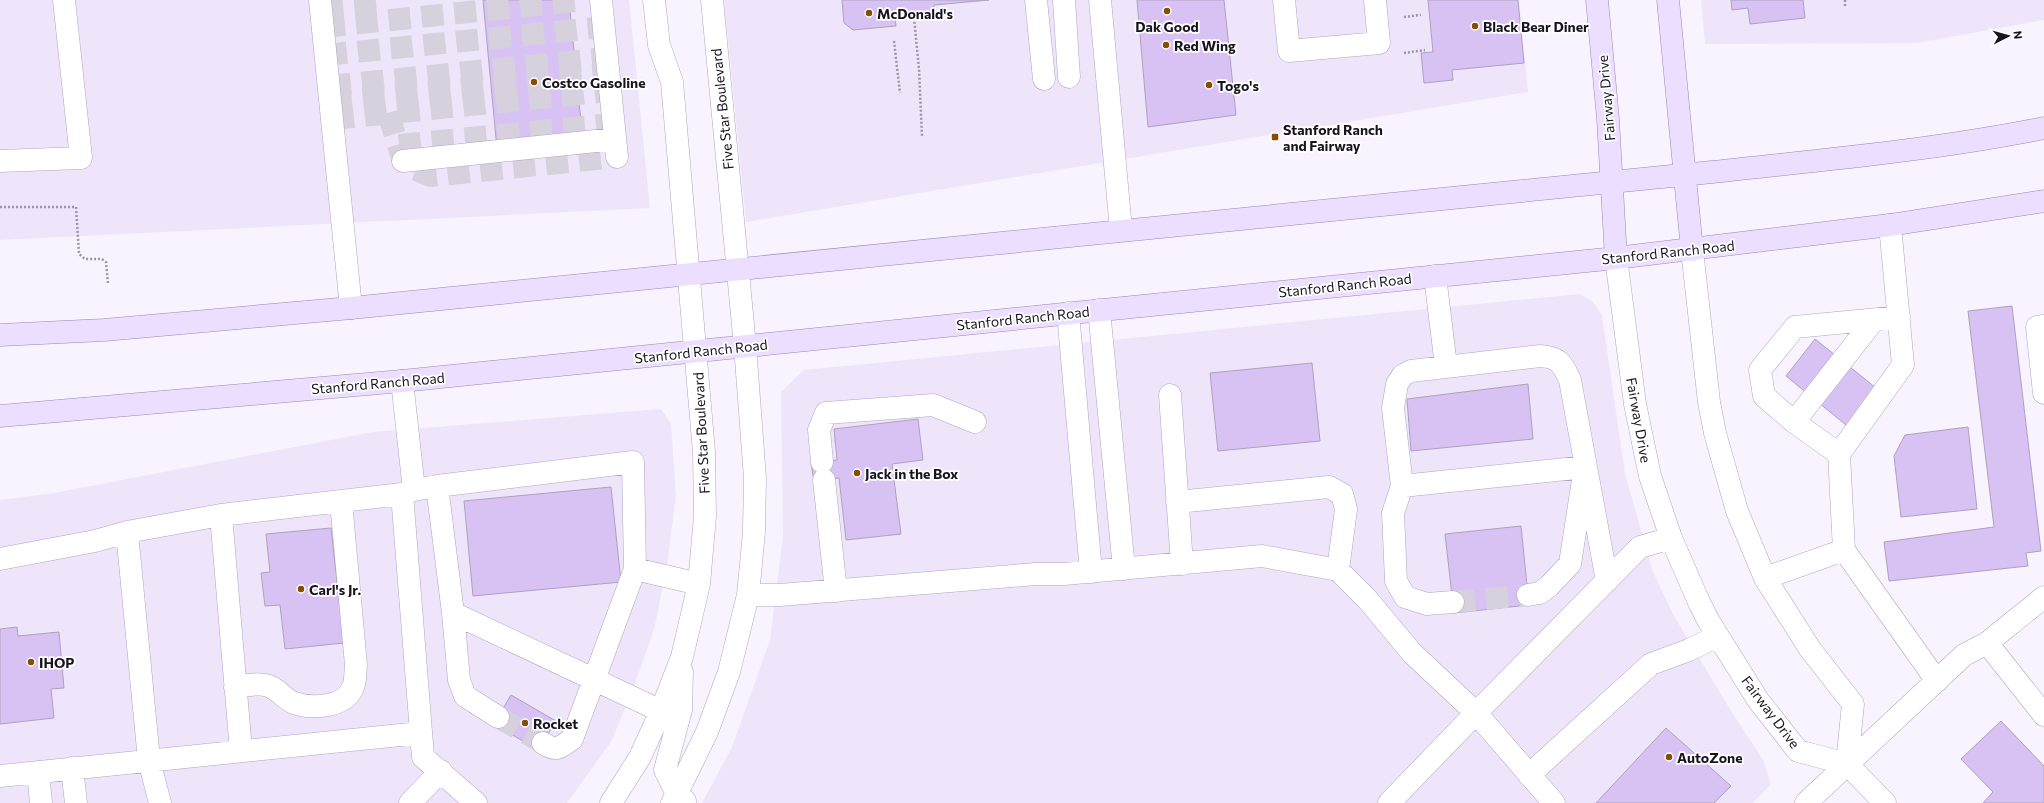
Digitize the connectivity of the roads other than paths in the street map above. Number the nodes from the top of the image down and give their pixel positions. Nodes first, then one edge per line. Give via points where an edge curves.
1 (64, 0) edge
2 (320, 0) edge
3 (601, 0) edge
4 (654, 0) edge
5 (712, 0) edge
6 (1036, 0) edge
7 (1064, 0) edge
8 (1100, 0) edge
9 (1284, 0) edge
10 (1376, 0) edge
11 (1597, 0) edge
12 (1668, 0) edge
13 (1070, 77) dead end
14 (1044, 80) dead end
15 (2044, 128) edge
16 (0, 161) edge
17 (403, 161) dead end
18 (1685, 174) junction
19 (1612, 181) junction
20 (2044, 201) edge
21 (1890, 225) junction
22 (1121, 230) junction
23 (1692, 250) junction
24 (1616, 258) junction
25 (737, 268) junction
26 (689, 274) junction
27 (1435, 276) junction
28 (351, 308) junction
29 (1099, 310) junction
30 (1068, 313) junction
31 (1899, 317) junction
32 (1874, 320) junction
33 (2044, 326) edge
34 (0, 335) edge
35 (744, 346) junction
36 (696, 352) junction
37 (1446, 366) junction
38 (402, 381) junction
39 (2044, 393) edge
40 (1170, 395) dead end
41 (0, 416) edge
42 (976, 422) dead end
43 (1794, 422) junction
44 (1838, 454) junction
45 (1585, 467) junction
46 (437, 486) junction
47 (1402, 486) junction
48 (408, 492) junction
49 (341, 502) junction
50 (1178, 502) junction
51 (221, 515) junction
52 (127, 532) junction
53 (1672, 538) junction
54 (1844, 550) junction
55 (0, 559) edge
56 (1182, 564) junction
57 (635, 569) junction
58 (1124, 569) junction
59 (1338, 570) junction
60 (1091, 572) junction
61 (1765, 578) junction
62 (1607, 581) junction
63 (699, 584) junction
64 (836, 591) junction
65 (748, 595) junction
66 (1528, 595) tunnel mouth
67 (2044, 597) edge
68 (1452, 602) tunnel mouth
69 (454, 613) junction
70 (1718, 636) junction
71 (1988, 642) junction
72 (682, 657) junction
73 (594, 679) junction
74 (1937, 681) junction
75 (235, 688) junction
76 (662, 711) junction
77 (1476, 713) junction
78 (2044, 715) edge
79 (498, 717) tunnel mouth
80 (420, 733) junction
81 (543, 743) tunnel mouth
82 (241, 751) junction
83 (149, 760) junction
84 (1847, 764) junction
85 (72, 768) junction
86 (441, 771) junction
87 (38, 772) junction
88 (1529, 775) junction
89 (0, 776) edge
90 (678, 800) edge
91 (41, 803) edge
92 (76, 803) edge
93 (160, 803) edge
94 (410, 803) edge
95 (476, 803) edge
96 (611, 803) edge
97 (1389, 803) edge
98 (1554, 803) edge
99 (1806, 803) edge
100 (1885, 803) edge

1 - 16 street via 82,158
2 - 28 street
3 - 17 street via 616,148
4 - 26 street, Five Star Boulevard via 659,45 672,82
5 - 25 street, Five Star Boulevard
6 - 14 street
7 - 13 street
8 - 22 street
9 - 10 street via 1289,51 1379,43
11 - 19 main road, Fairway Drive
12 - 18 main road
15 - 18 main road via 1996,138 1884,154
18 - 19 main road
18 - 23 main road
19 - 22 main road
19 - 24 main road, Fairway Drive
20 - 21 main road, Stanford Ranch Road
21 - 23 main road, Stanford Ranch Road
21 - 31 street
22 - 25 main road
23 - 24 main road, Stanford Ranch Road
23 - 61 street via 1703,364 1715,433 1737,510
24 - 27 main road, Stanford Ranch Road
24 - 53 street, Fairway Drive via 1635,404 1650,476
25 - 26 main road
25 - 35 street, Five Star Boulevard
26 - 28 main road
26 - 36 street, Five Star Boulevard
27 - 29 main road, Stanford Ranch Road
27 - 37 street
28 - 34 main road via 104,330
29 - 30 main road, Stanford Ranch Road
29 - 58 street
30 - 35 main road, Stanford Ranch Road
30 - 60 street
31 - 32 street
31 - 44 street via 1903,365
32 - 43 street
32 - 43 street via 1794,327 1760,370 1764,396
33 - 39 street via 2037,327
35 - 36 main road, Stanford Ranch Road
35 - 65 street, Five Star Boulevard via 755,478 754,532
36 - 38 main road, Stanford Ranch Road
36 - 63 street, Five Star Boulevard via 704,452 705,516
37 - 45 street via 1540,356 1560,361 1570,380
37 - 47 street via 1411,371 1403,375 1397,384 1393,408
38 - 41 main road, Stanford Ranch Road
38 - 48 street
40 - 50 street
42 - 64 street via 933,405 826,413 819,430
43 - 44 street
44 - 54 street
45 - 47 street
45 - 62 street
45 - 66 street via 1570,564 1540,593
46 - 48 street
46 - 57 street via 633,462
46 - 69 street
47 - 68 street via 1393,513 1396,581 1405,597 1427,604
48 - 49 street
48 - 80 street
49 - 51 street
49 - 75 street via 356,665 353,687 344,699 329,705 311,707 293,702 269,686 260,684
50 - 56 street
50 - 59 street via 1329,487 1342,494 1346,509
51 - 52 street
51 - 75 street
52 - 55 street via 95,541
52 - 83 street
53 - 62 street via 1640,547
53 - 70 street, Fairway Drive via 1699,602
54 - 61 street
54 - 74 street
56 - 58 street
56 - 59 street via 1262,556
57 - 63 street
57 - 73 street
58 - 60 street
59 - 77 street via 1367,599 1412,653
60 - 64 street via 1036,574
61 - 84 street via 1810,649 1853,704
62 - 77 street
63 - 72 street, Five Star Boulevard
64 - 65 street
65 - 90 street, Five Star Boulevard via 729,672
67 - 71 street
69 - 73 street
69 - 79 street via 459,680 465,696
70 - 84 street, Fairway Drive via 1758,700 1798,751
70 - 88 street via 1651,664
71 - 74 street via 1964,655
71 - 78 street
72 - 76 street, Five Star Boulevard
72 - 90 street via 681,710 665,770
73 - 76 street
73 - 81 street via 572,739 560,748 551,748
74 - 84 street
75 - 82 street
76 - 96 street, Five Star Boulevard via 640,757
77 - 88 street
77 - 97 street
80 - 82 street
80 - 86 street via 423,757
82 - 83 street
83 - 85 street
83 - 93 street
84 - 99 street
84 - 100 street
85 - 87 street
85 - 92 street
86 - 94 street
86 - 95 street
87 - 89 street
87 - 91 street
88 - 98 street

